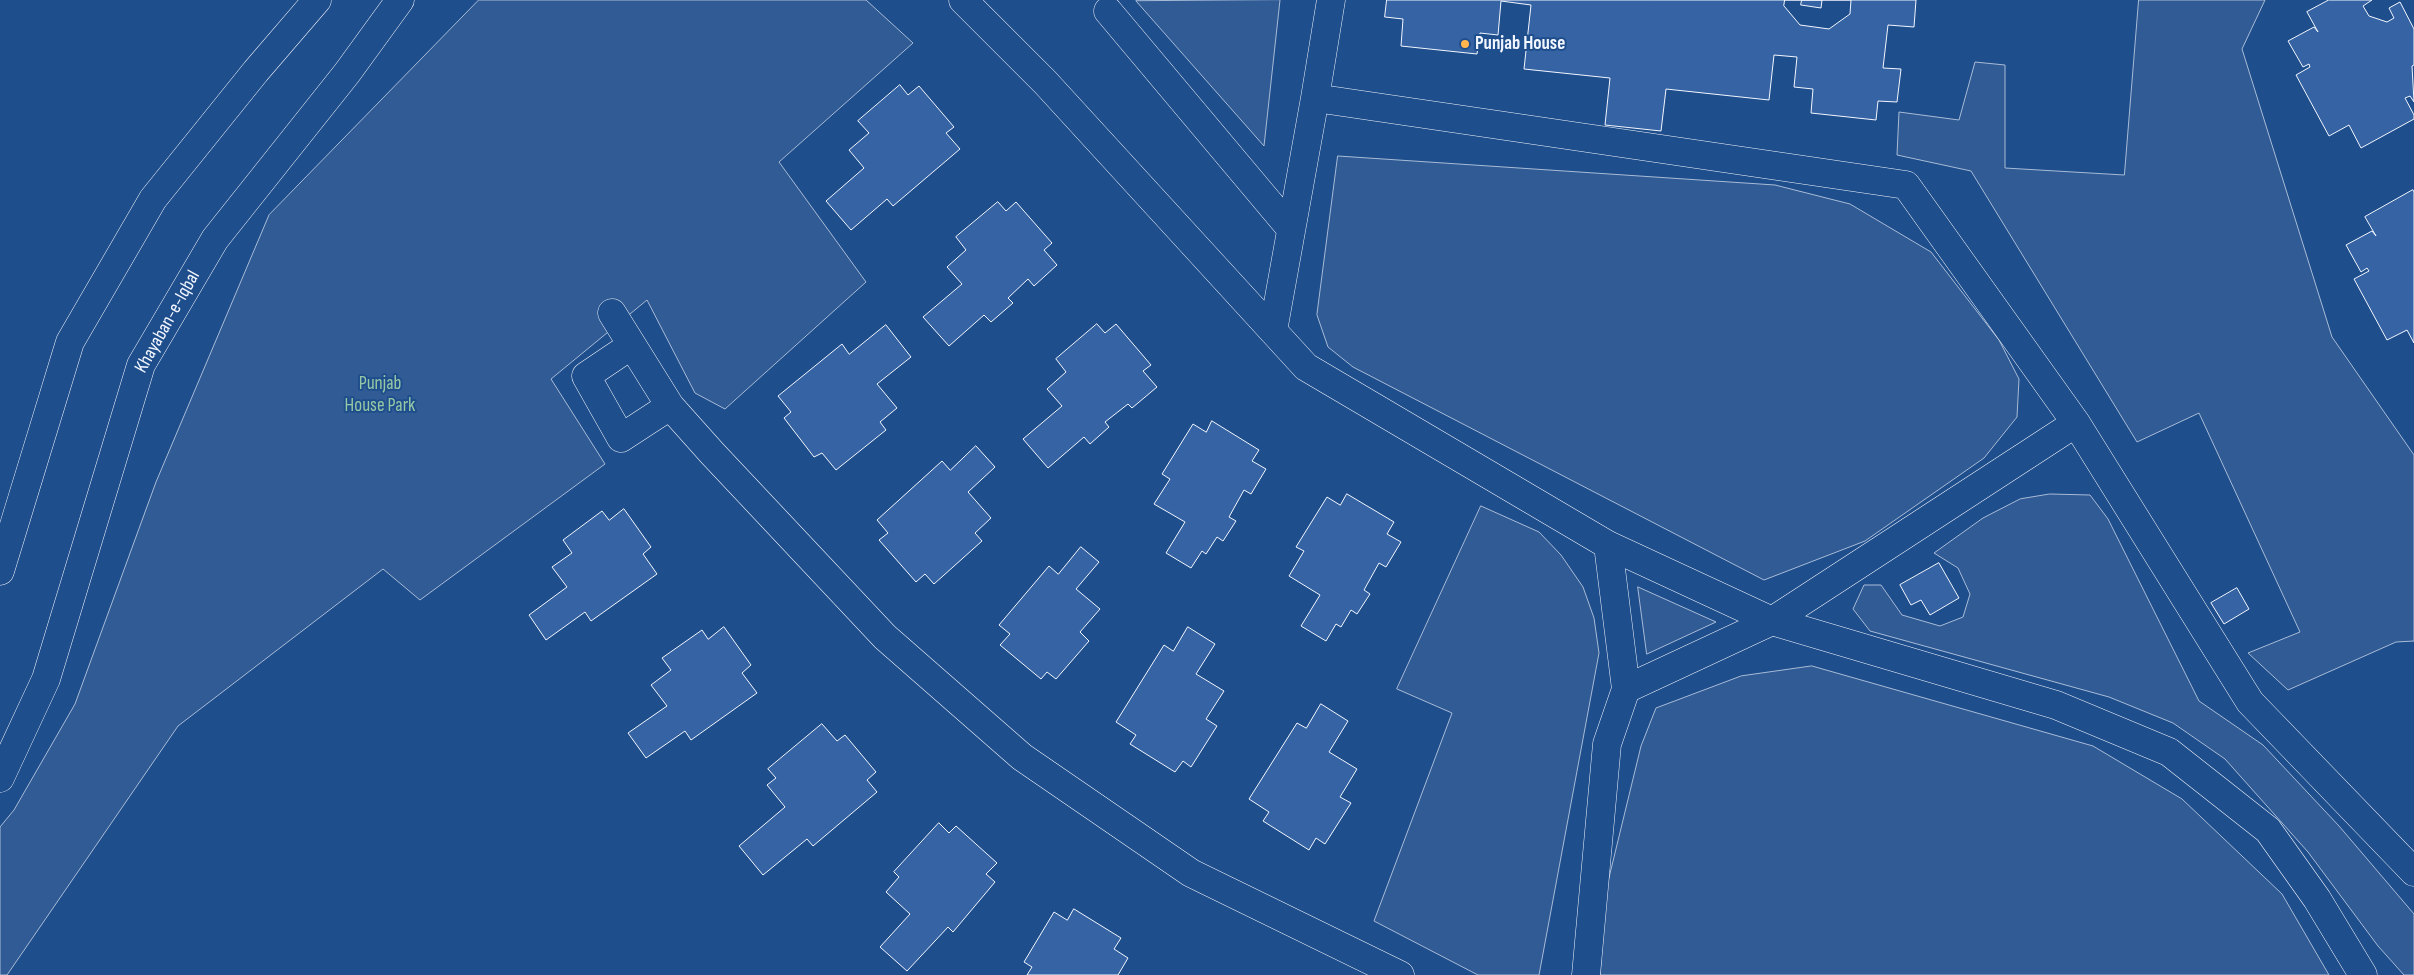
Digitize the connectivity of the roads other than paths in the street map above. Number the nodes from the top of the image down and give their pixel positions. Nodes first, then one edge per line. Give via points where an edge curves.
1 (317, 0) edge
2 (400, 0) edge
3 (963, 0) edge
4 (1331, 0) edge
5 (1108, 11) dead end
6 (1315, 98) junction
7 (1291, 229) junction
8 (612, 313) dead end
9 (1273, 331) junction
10 (632, 346) junction
11 (670, 406) junction
12 (2076, 423) junction
13 (1608, 545) junction
14 (0, 571) edge
15 (1772, 621) junction
16 (1626, 689) junction
17 (0, 778) edge
18 (2414, 872) edge
19 (1400, 975) edge
20 (1586, 975) edge
21 (2363, 975) edge

1 - 14 street via 153,198 70,342
2 - 17 street, Khayaban-e-Iqbal via 347,73 215,239 141,365 46,679
3 - 9 street via 1045,82
4 - 6 street
5 - 7 street
6 - 7 street
6 - 12 street via 1906,186
7 - 9 street
8 - 10 street
9 - 13 street via 1306,367
10 - 11 street
10 - 11 street via 586,376 621,438
11 - 19 street via 885,637 1022,757 1191,873
12 - 15 street
12 - 18 street via 2250,702
13 - 15 street
13 - 16 street
15 - 16 street
15 - 21 street via 2056,705 2169,752 2268,830 2317,899
16 - 20 street via 1607,744

